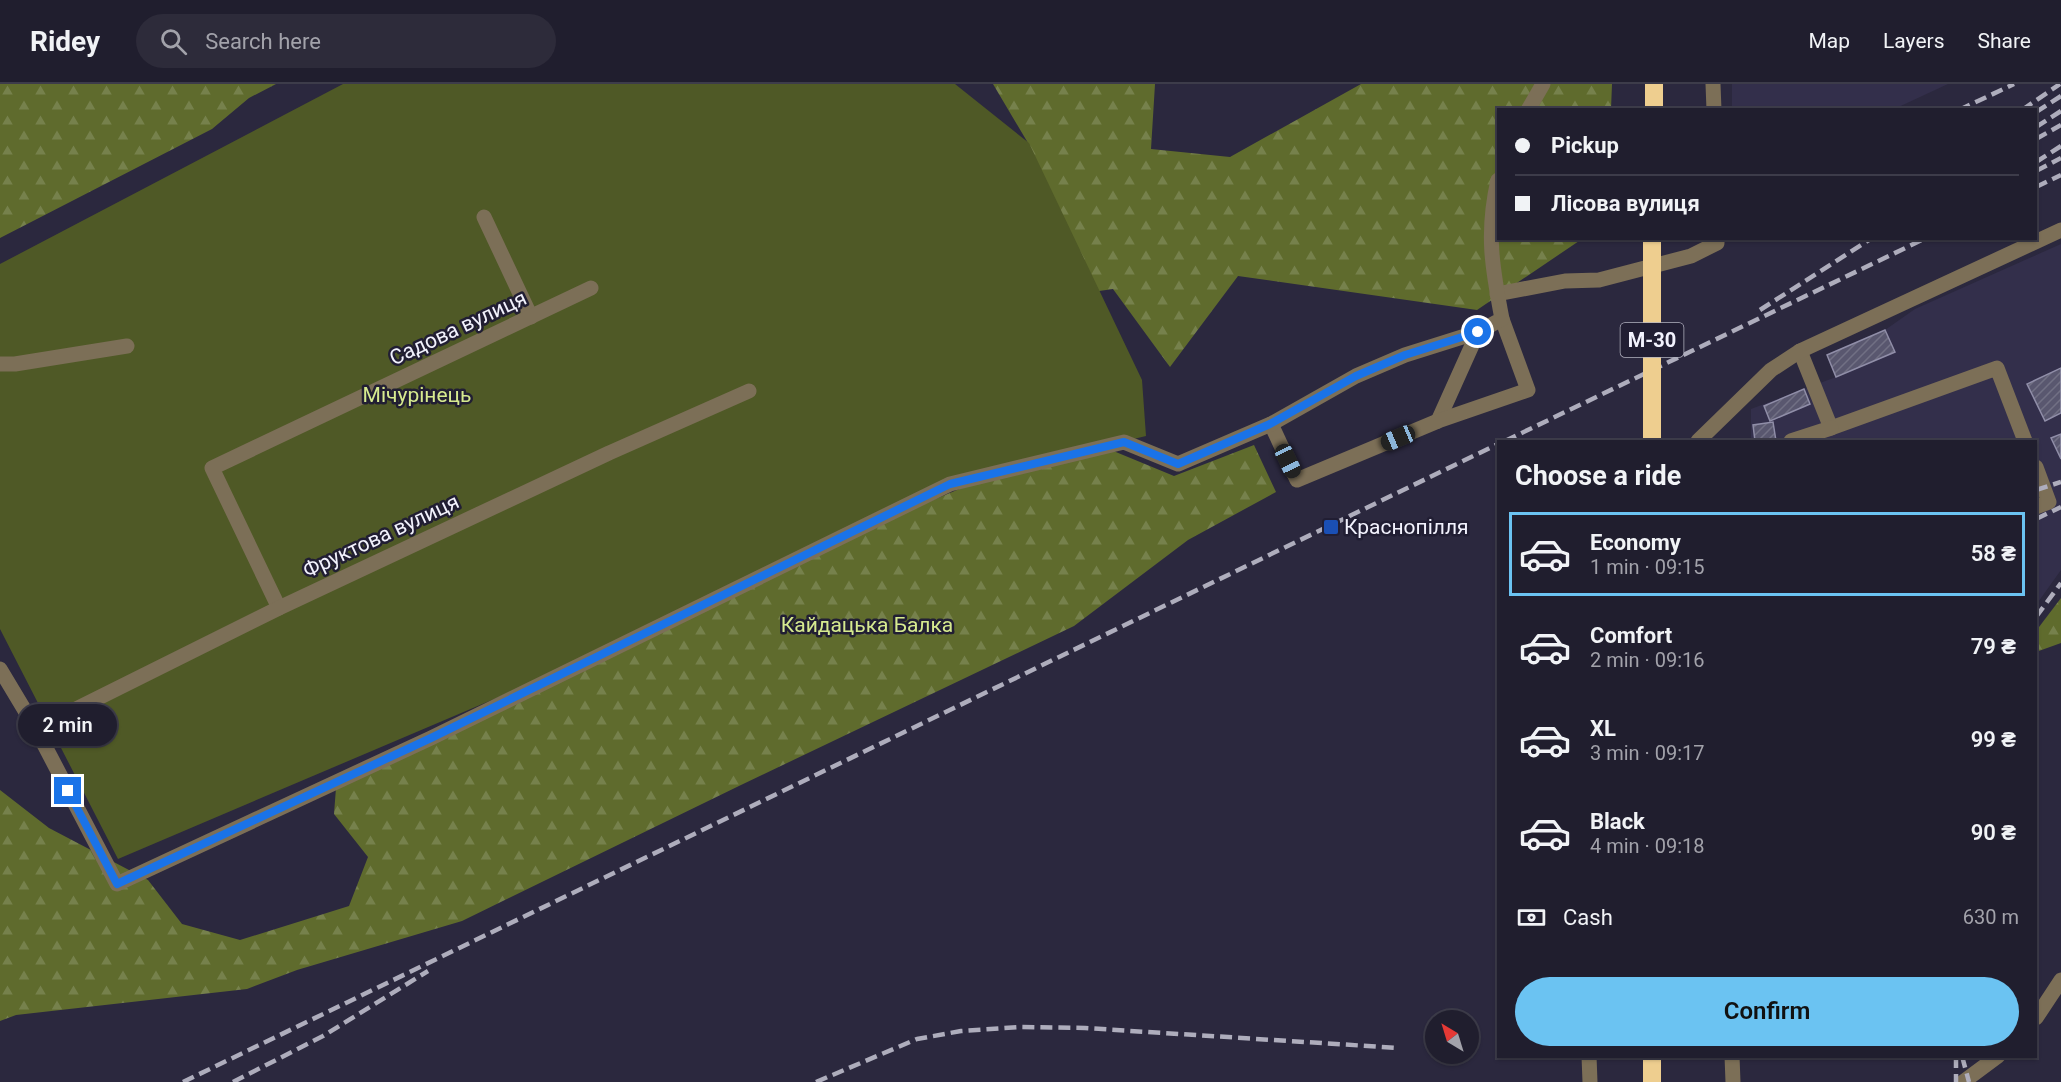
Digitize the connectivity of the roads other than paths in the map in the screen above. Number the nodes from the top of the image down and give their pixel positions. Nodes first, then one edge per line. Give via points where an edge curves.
1 (1543, 84) edge
2 (1654, 84) edge
3 (1713, 84) edge
4 (1529, 108) edge
5 (1654, 108) edge
6 (1714, 108) edge
7 (1497, 186) edge
8 (483, 217) dead end
9 (2061, 230) edge
10 (1652, 240) edge
11 (1718, 240) edge
12 (591, 288) dead end
13 (1497, 294) junction
14 (531, 316) junction
15 (1502, 319) junction
16 (1478, 332) junction
17 (127, 346) dead end
18 (1800, 351) junction
19 (0, 364) edge
20 (749, 391) dead end
21 (1438, 421) junction
22 (1270, 424) junction
23 (1831, 428) junction
24 (1808, 439) edge
25 (1652, 440) edge
26 (1699, 440) edge
27 (2025, 440) edge
28 (2037, 470) edge
29 (2037, 507) edge
30 (279, 608) junction
31 (0, 669) edge
32 (36, 729) junction
33 (2061, 981) edge
34 (2037, 1017) edge
35 (1589, 1058) edge
36 (1652, 1058) edge
37 (1732, 1058) edge
38 (1995, 1058) edge
39 (1590, 1082) edge
40 (1652, 1082) edge
41 (1733, 1082) edge
42 (1963, 1082) edge

1 - 4 street
2 - 5 highway
3 - 6 street
7 - 13 street via 1490,231
8 - 14 street
9 - 18 street
10 - 25 highway, М-30, bridge
11 - 13 street via 1691,256 1599,280 1565,281
12 - 14 street, Садова вулиця
13 - 15 street
14 - 30 street, Садова вулиця via 212,468
15 - 16 street
15 - 21 street via 1528,390
16 - 21 street
16 - 22 street via 1405,355 1356,376
17 - 19 street
18 - 23 street
18 - 26 street via 1771,370
20 - 30 street, Фруктова вулиця
21 - 22 street via 1297,480
22 - 32 street via 1178,464 1124,442 950,484 431,738 117,884
23 - 24 street
23 - 27 street via 1997,368
28 - 29 street via 2049,502
30 - 32 street, Фруктова вулиця
31 - 32 street
33 - 34 street
35 - 39 street
36 - 40 highway
37 - 41 street
38 - 42 street

